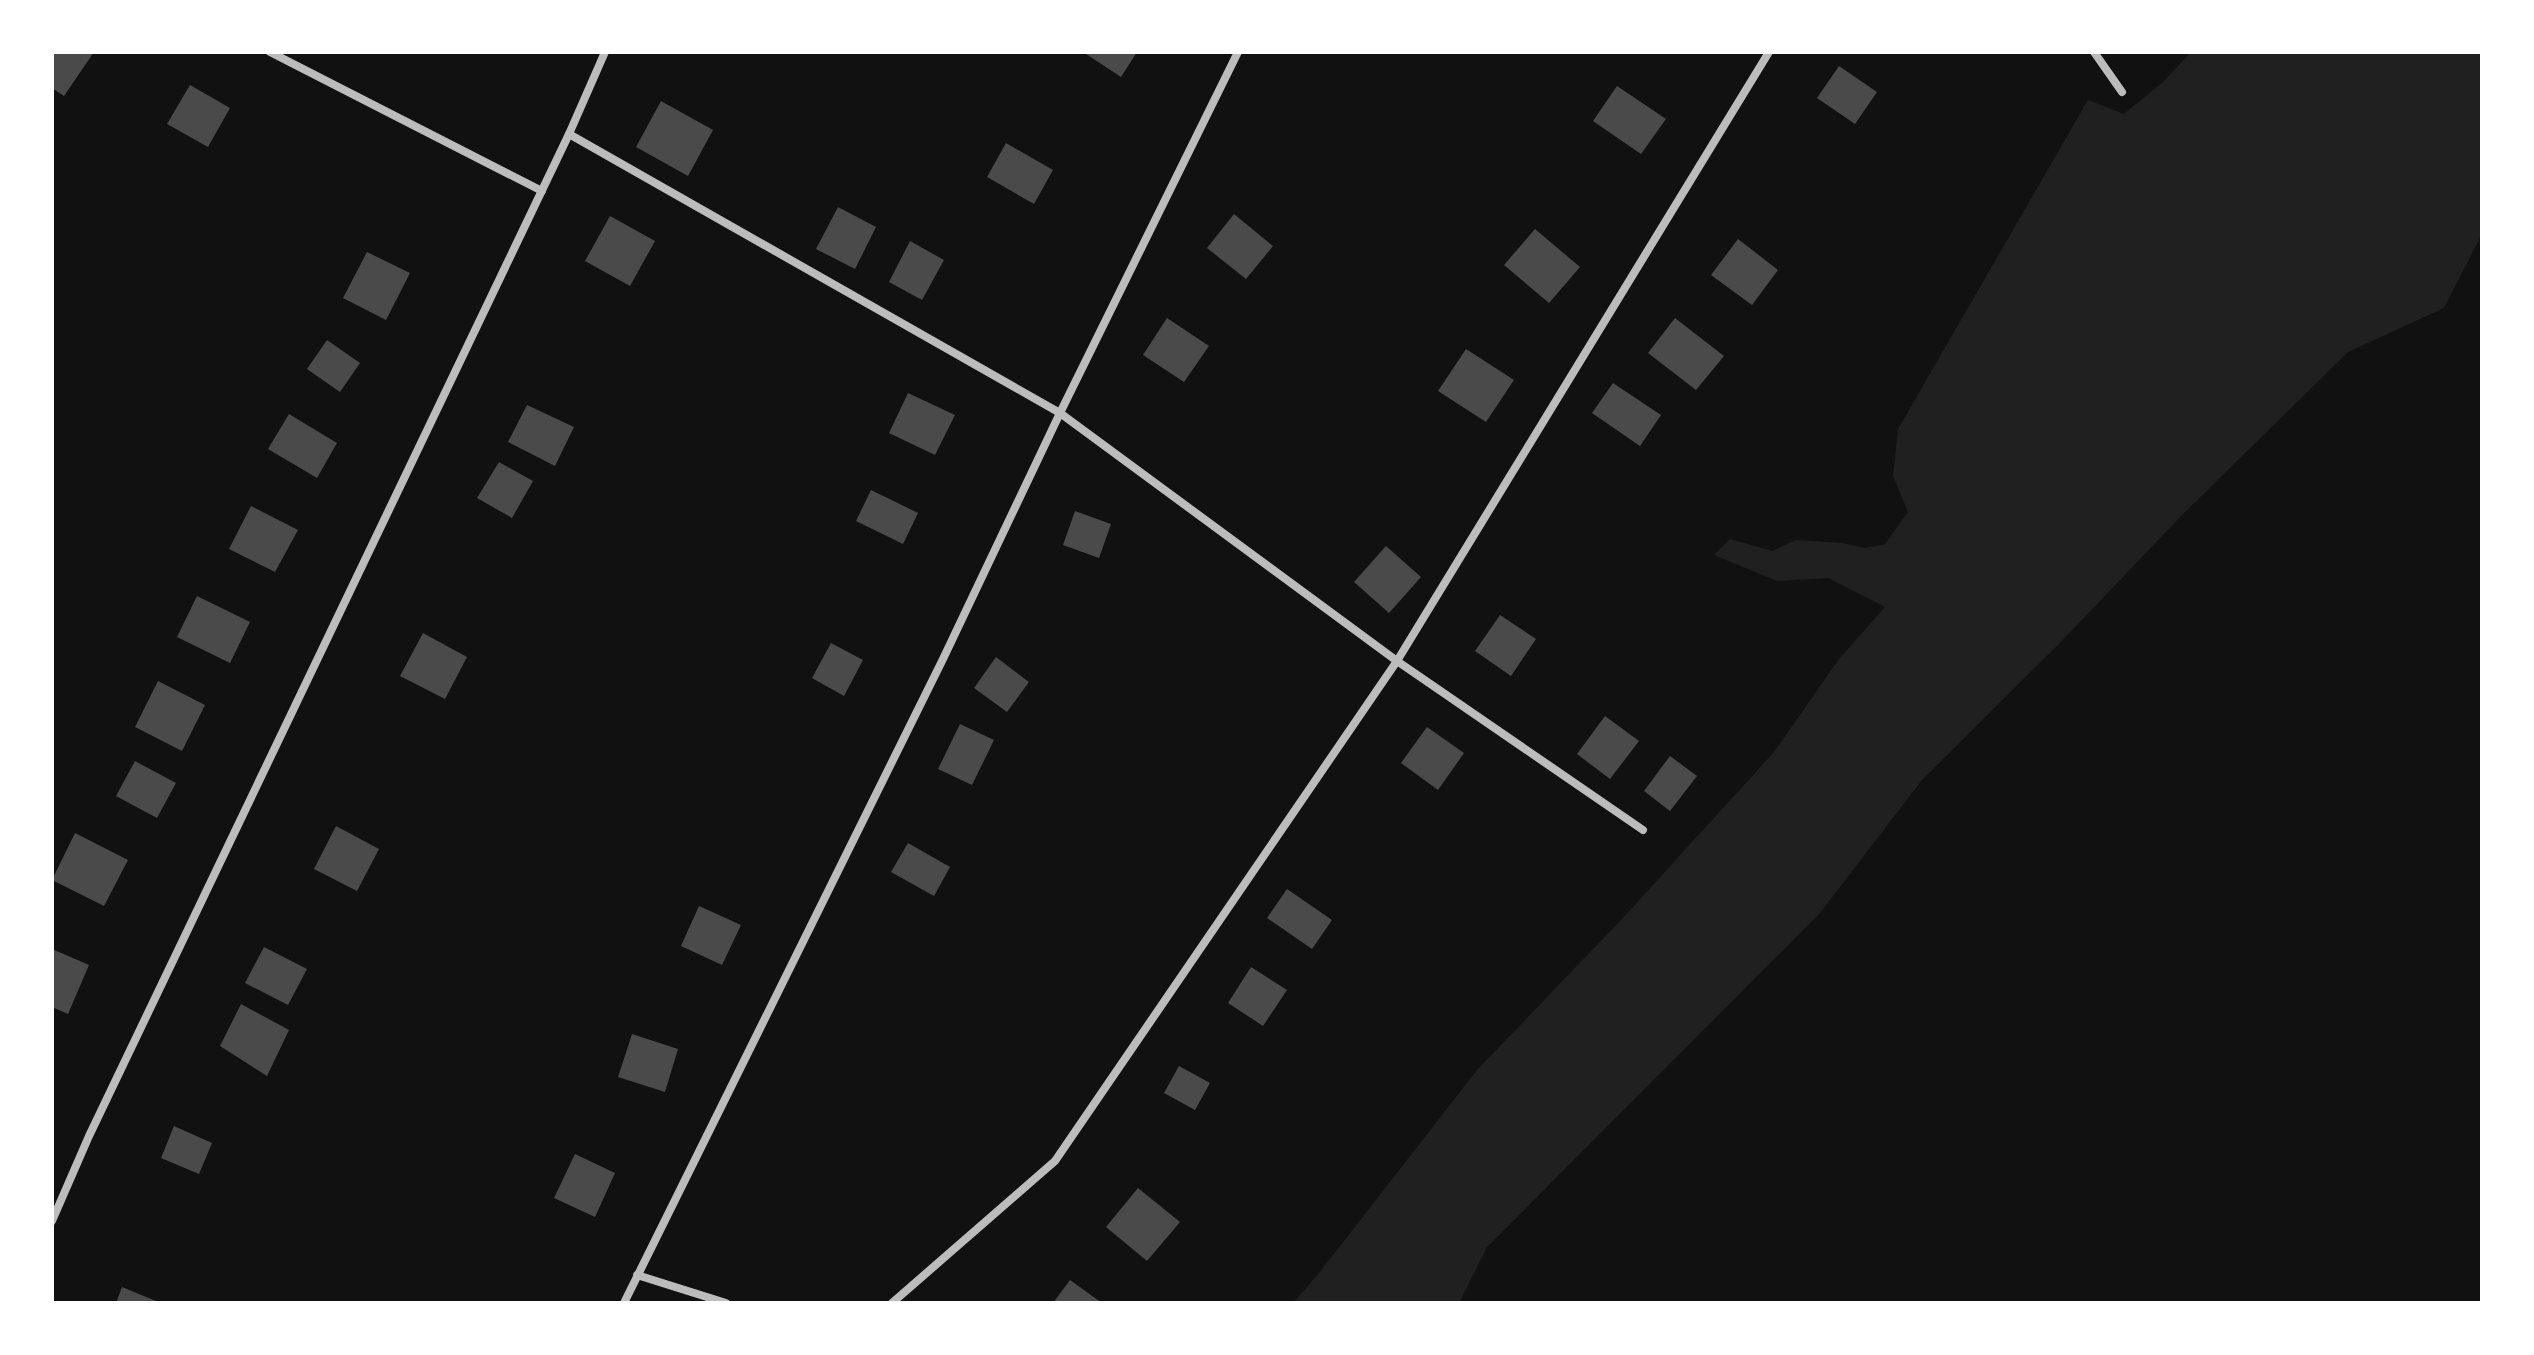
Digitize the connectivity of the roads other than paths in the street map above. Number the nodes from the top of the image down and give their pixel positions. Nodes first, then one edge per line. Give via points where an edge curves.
1 (270, 52) edge
2 (605, 52) edge
3 (1238, 52) edge
4 (1769, 52) edge
5 (2094, 52) edge
6 (2122, 92) dead end
7 (569, 134) junction
8 (542, 191) junction
9 (1060, 413) junction
10 (1397, 661) junction
11 (1643, 830) dead end
12 (52, 1221) edge
13 (637, 1275) junction
14 (624, 1303) edge
15 (726, 1303) edge
16 (892, 1303) edge

1 - 8 street
2 - 7 street
3 - 9 street
4 - 10 street
5 - 6 street
7 - 8 street
7 - 9 street
8 - 12 street
9 - 10 street
9 - 13 street
10 - 11 street
10 - 16 street via 1055,1161
13 - 14 street
13 - 15 street

